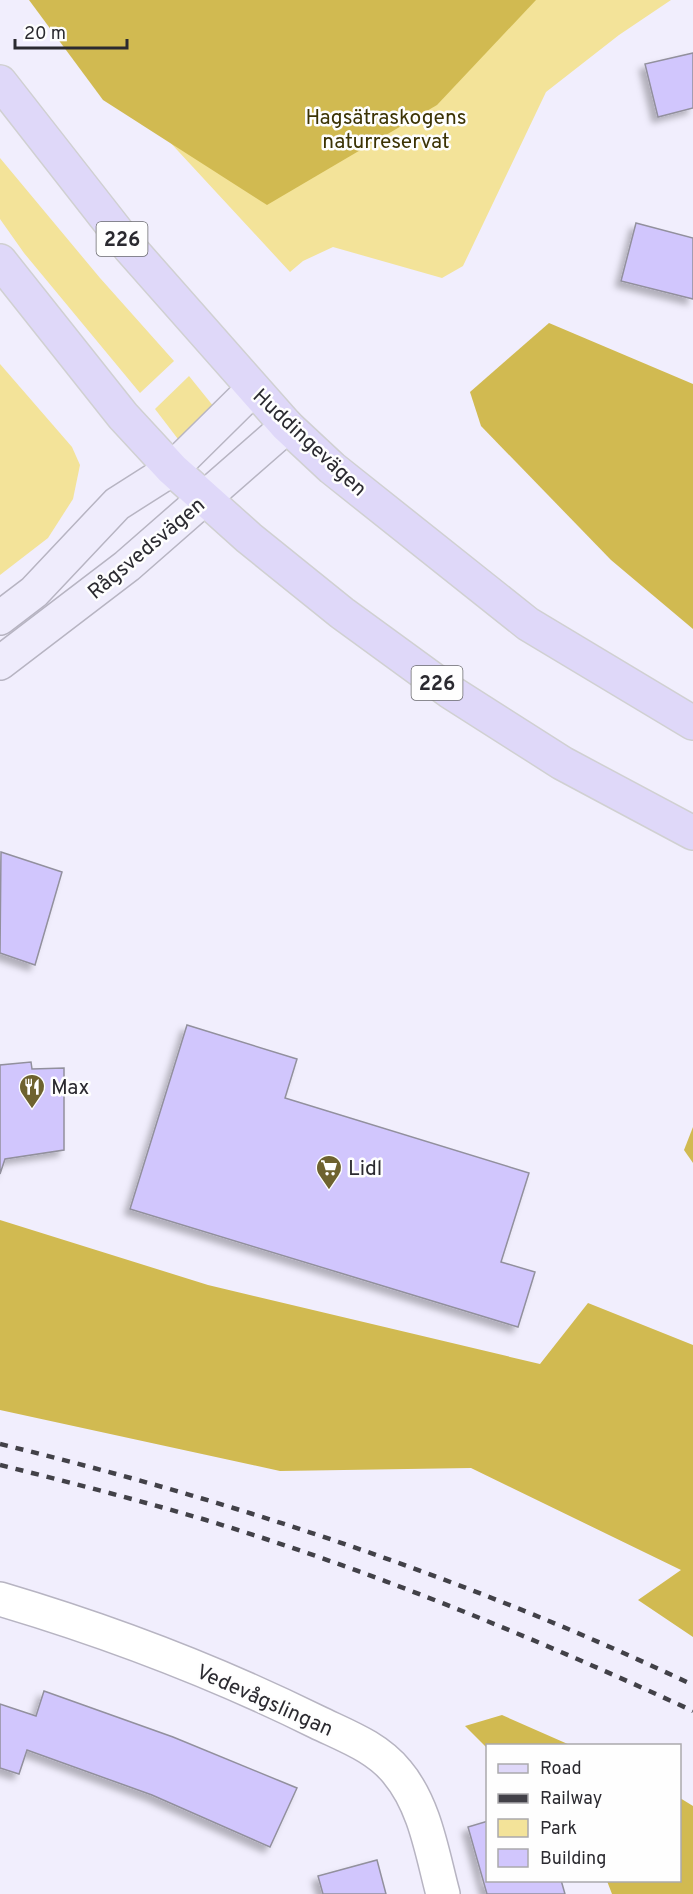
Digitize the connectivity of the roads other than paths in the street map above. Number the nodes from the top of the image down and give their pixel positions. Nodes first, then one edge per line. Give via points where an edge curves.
1 (0, 82) edge
2 (0, 261) edge
3 (253, 389) junction
4 (287, 426) junction
5 (172, 469) junction
6 (205, 498) junction
7 (0, 618) edge
8 (0, 663) edge
9 (693, 723) edge
10 (693, 833) edge
11 (0, 1599) edge
12 (443, 1894) edge

1 - 3 main road, Huddingevägen / 226 via 129,247
2 - 5 main road, 226 via 108,398
3 - 4 main road, Huddingevägen / 226
3 - 5 street, Rågsvedsvägen
4 - 6 street, Rågsvedsvägen
4 - 9 main road, Huddingevägen / 226 via 332,468 528,624
5 - 6 main road, 226
5 - 7 street, Rågsvedsvägen via 117,504 34,592
6 - 8 street, Rågsvedsvägen via 127,566
6 - 10 main road, 226 via 342,613 449,691 562,763
11 - 12 street, Vedevågslingan via 64,1618 260,1694 379,1754 415,1797

